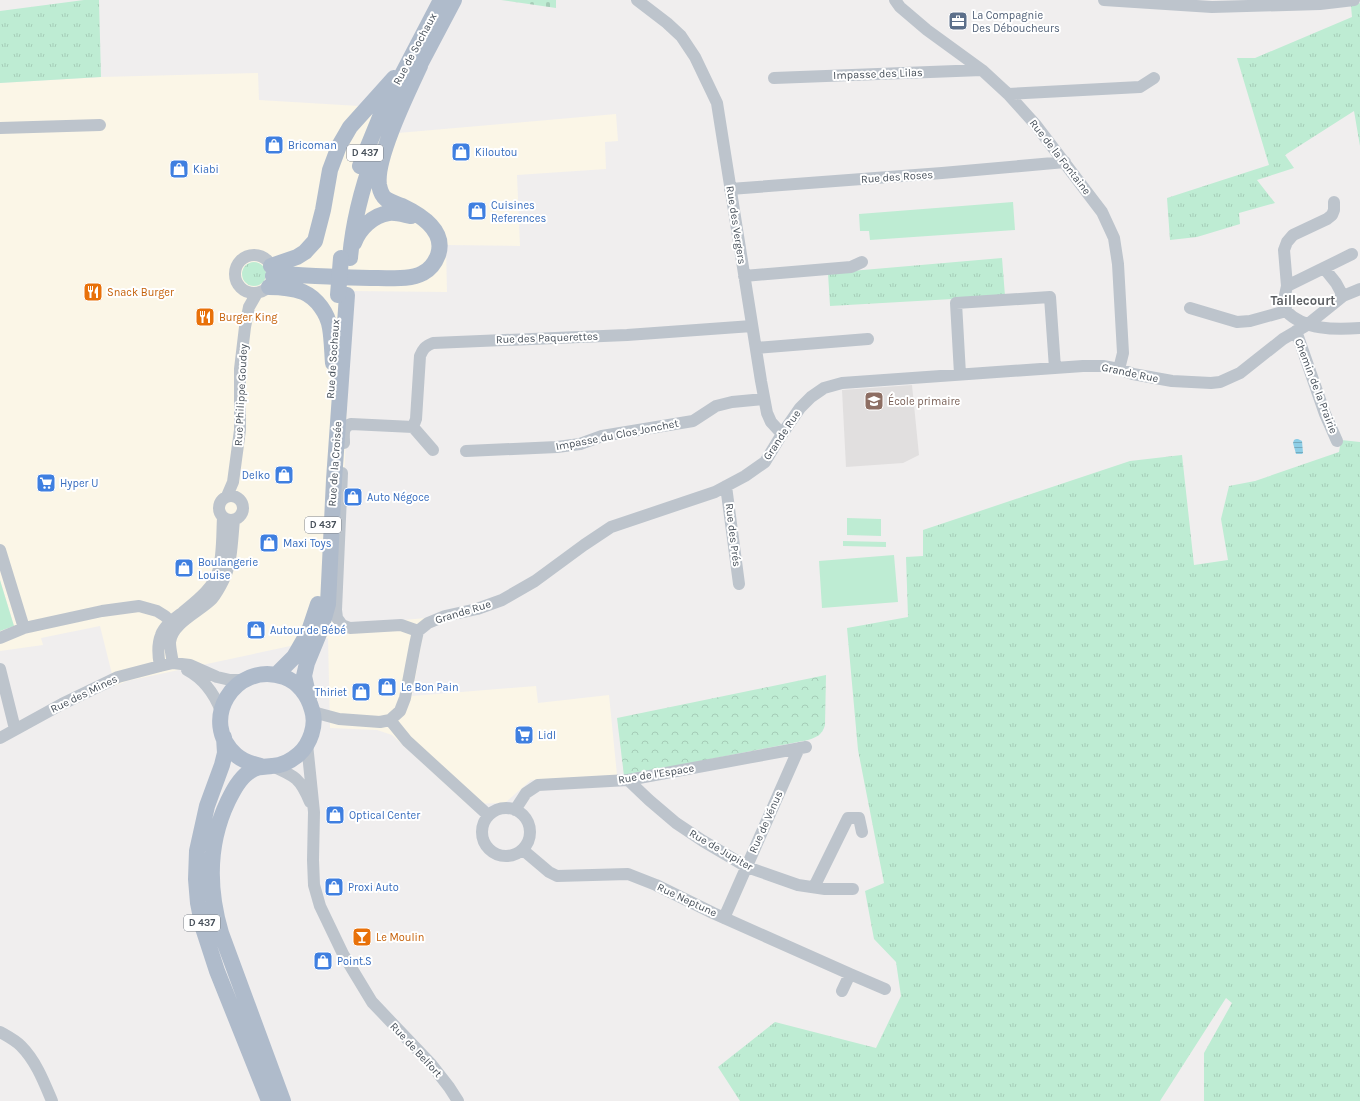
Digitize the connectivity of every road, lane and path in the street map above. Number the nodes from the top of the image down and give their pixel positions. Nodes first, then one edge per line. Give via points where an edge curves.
1 (441, 0) edge
2 (454, 0) edge
3 (637, 0) edge
4 (895, 0) edge
5 (1104, 0) edge
6 (1354, 0) edge
7 (416, 60) junction
8 (982, 70) junction
9 (774, 78) dead end
10 (1154, 78) dead end
11 (1008, 94) junction
12 (100, 124) dead end
13 (0, 128) edge
14 (1065, 162) junction
15 (730, 189) junction
16 (1334, 202) dead end
17 (424, 219) junction
18 (1352, 254) dead end
19 (345, 258) junction
20 (862, 262) dead end
21 (1324, 268) junction
22 (744, 276) junction
23 (268, 280) junction
24 (1287, 286) junction
25 (1360, 289) edge
26 (244, 290) junction
27 (343, 295) junction
28 (1343, 296) junction
29 (248, 307) junction
30 (1190, 308) dead end
31 (1286, 311) junction
32 (1307, 325) junction
33 (752, 326) junction
34 (1360, 328) edge
35 (1296, 331) junction
36 (868, 339) dead end
37 (756, 348) junction
38 (333, 363) junction
39 (1054, 368) junction
40 (1119, 369) junction
41 (960, 374) junction
42 (764, 399) junction
43 (413, 427) junction
44 (782, 434) junction
45 (1337, 441) dead end
46 (433, 450) dead end
47 (466, 451) dead end
48 (726, 486) junction
49 (232, 497) junction
50 (228, 518) junction
51 (0, 550) edge
52 (739, 584) dead end
53 (170, 622) junction
54 (24, 628) junction
55 (418, 632) junction
56 (0, 638) edge
57 (173, 663) junction
58 (160, 666) junction
59 (0, 669) edge
60 (276, 674) junction
61 (244, 680) junction
62 (311, 706) junction
63 (221, 711) junction
64 (339, 719) junction
65 (390, 720) junction
66 (15, 729) junction
67 (224, 737) junction
68 (0, 738) edge
69 (309, 740) junction
70 (803, 747) joint
71 (266, 766) junction
72 (628, 780) junction
73 (515, 810) junction
74 (314, 812) junction
75 (488, 816) junction
76 (862, 832) dead end
77 (523, 850) junction
78 (747, 867) junction
79 (814, 887) junction
80 (853, 889) dead end
81 (724, 918) junction
82 (850, 974) junction
83 (885, 989) dead end
84 (842, 991) dead end
85 (0, 1032) edge
86 (52, 1101) edge
87 (269, 1101) edge
88 (283, 1101) edge
89 (458, 1101) edge

1 - 7 main road, Rue de Sochaux / D 437
2 - 7 main road, Rue de Sochaux / D 437
3 - 15 street, Rue des Vergers via 681,36 695,57 717,103
4 - 8 street, Rue de la Fontaine via 927,30
5 - 6 street via 1212,7 1320,4
7 - 17 main road via 378,174 381,193 385,198
7 - 19 main road, Rue de Sochaux / D 437 via 382,134 362,191
7 - 19 main road, Rue de Sochaux / D 437 via 380,117 362,162 349,204
7 - 23 main road via 393,79 350,127 330,170 315,241 305,252
8 - 9 street, Impasse des Lilas
8 - 11 street, Rue de la Fontaine
10 - 11 street via 1140,87
11 - 14 street, Rue de la Fontaine
12 - 13 street
14 - 15 street, Rue des Roses
14 - 40 street, Rue de la Fontaine via 1102,212 1114,238 1123,353
15 - 22 street, Rue des Vergers
16 - 24 street via 1332,215 1293,235 1287,242 1284,250
17 - 19 main road via 389,213 378,217 357,235
17 - 23 main road via 434,229 439,240 439,251 432,267 416,276 357,278 284,274
18 - 21 street
19 - 27 main road, D 437, bridge
20 - 22 street via 851,267
21 - 24 street
21 - 28 street
22 - 33 street, Rue des Vergers
23 - 26 street via 252,293
23 - 26 street via 264,258 254,255 244,258 236,268 235,274 239,286
23 - 29 street, Rue Philippe Goudey
23 - 38 main road via 304,292 318,303 330,327
24 - 31 street
25 - 28 street, Grande Rue
26 - 29 street, Rue Philippe Goudey
27 - 38 main road, Rue de Sochaux / D 437
27 - 62 main road, Rue de la Croisée / D 437 via 328,604 304,676
28 - 32 street, Grande Rue
29 - 49 street, Rue Philippe Goudey via 240,369 240,430
30 - 31 street via 1237,322
31 - 32 street
32 - 34 street via 1335,329
32 - 35 street, Grande Rue
33 - 37 street, Rue des Vergers
33 - 43 street, Rue des Paquerettes via 627,335 433,343 427,345 420,356 416,419
35 - 40 street, Grande Rue via 1240,373 1220,382 1155,379
35 - 45 street, Chemin de la Prairie
36 - 37 street
37 - 42 street, Rue des Vergers
38 - 60 main road, Rue de Sochaux / D 437 via 318,604 308,631 294,657
39 - 40 street, Grande Rue via 1103,366
39 - 41 street, Grande Rue
39 - 41 street via 1050,297 956,303
41 - 44 street, Grande Rue via 842,383 824,388 800,408
42 - 44 street, Rue des Vergers via 771,422
42 - 47 street, Impasse du Clos Jonchet via 732,402 716,406 693,421 602,436 580,444
43 - 46 street
43 - 55 street via 351,424 344,428 336,610 337,618 342,625 350,628 401,625
44 - 48 street, Grande Rue via 765,462
48 - 52 street, Rue des Prés
48 - 55 street, Grande Rue via 611,527 520,591 477,610 445,616 428,623
49 - 50 street via 222,500 219,505 220,513
49 - 50 street via 242,503 243,511 239,518
50 - 53 street via 218,573 209,588
50 - 57 street via 227,570 224,579 213,598 178,625 173,633 170,642
51 - 54 street
53 - 54 street via 156,610 139,606 102,611
53 - 58 street via 161,634 158,650
54 - 56 street
55 - 65 street via 405,698 400,711
57 - 58 street, Rue des Mines
57 - 61 street, Rue des Mines via 190,665 217,677
57 - 63 street via 204,682
58 - 66 street, Rue des Mines via 118,677
59 - 66 street
60 - 61 main road via 254,675
60 - 62 main road via 301,688
61 - 63 main road via 229,693
62 - 64 street
62 - 69 main road via 313,726
63 - 67 main road via 220,722
64 - 65 street via 380,722
64 - 69 street via 323,726
65 - 75 street via 407,741
66 - 68 street, Rue des Mines
67 - 71 main road via 236,755 248,762
67 - 87 main road, D 437 via 225,753 207,806 197,851 198,903 217,971
69 - 71 main road via 292,759 283,764
69 - 74 street
70 - 72 street, Rue de l'Espace
70 - 78 street, Rue de Vénus
71 - 74 street via 291,775 303,786
71 - 88 main road, D 437 via 250,772 243,778 231,794 221,816 215,837 212,890 221,933
72 - 73 street, Rue de l'Espace via 538,785 526,793
72 - 78 street, Rue de Jupiter via 676,823
73 - 75 street via 498,809
73 - 77 street via 521,813 529,824 530,838
74 - 89 street, Rue de Belfort via 314,885 320,906 343,954 372,1002 431,1064
75 - 77 street via 481,831 488,850 499,856 508,857
76 - 79 street via 859,818 848,818
77 - 81 street, Rue Neptune via 557,876 628,874
78 - 79 street, Rue de Jupiter via 798,885
78 - 81 street, Rue de Vénus
79 - 80 street, Rue de Jupiter
81 - 82 street, Rue Neptune
82 - 83 street, Rue Neptune
82 - 84 street
85 - 86 street via 20,1045 32,1060

